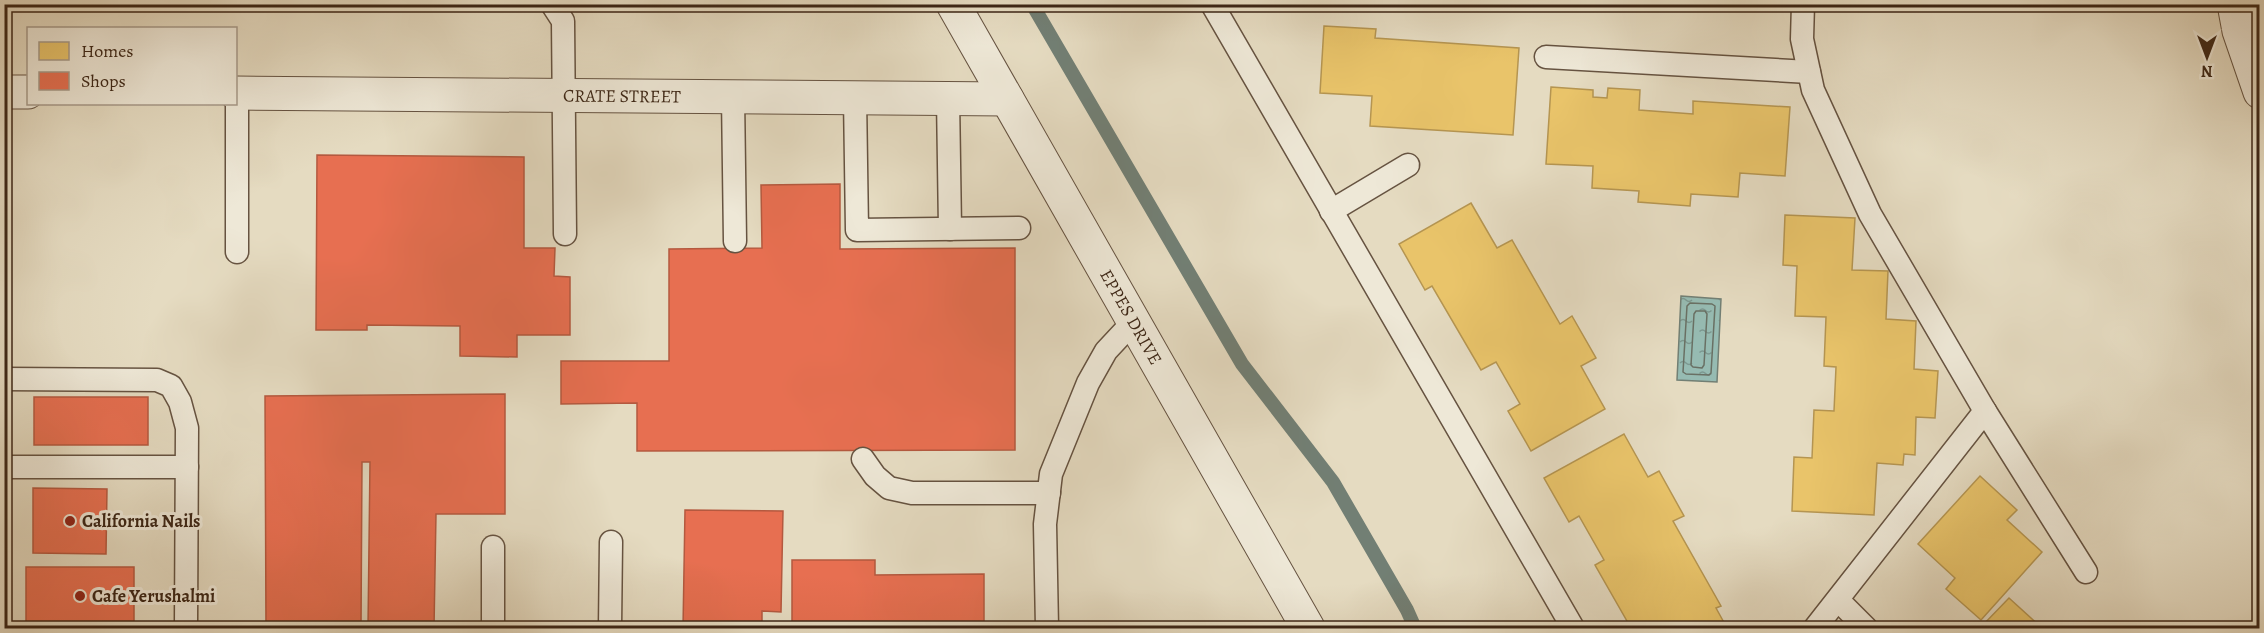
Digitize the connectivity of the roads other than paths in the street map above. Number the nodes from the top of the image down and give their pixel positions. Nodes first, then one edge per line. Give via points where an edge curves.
1 (552, 4) edge
2 (953, 4) edge
3 (1212, 4) edge
4 (1803, 4) edge
5 (2234, 4) edge
6 (1546, 57) dead end
7 (1809, 72) junction
8 (4, 92) edge
9 (27, 92) edge
10 (2259, 92) edge
11 (237, 93) edge
12 (563, 96) junction
13 (733, 96) junction
14 (855, 97) junction
15 (948, 98) junction
16 (1007, 99) junction
17 (236, 105) edge
18 (1408, 165) dead end
19 (1331, 211) junction
20 (1019, 228) dead end
21 (950, 229) junction
22 (565, 234) dead end
23 (735, 241) dead end
24 (237, 252) dead end
25 (1134, 321) junction
26 (4, 379) edge
27 (1985, 411) junction
28 (863, 459) dead end
29 (4, 467) edge
30 (187, 467) junction
31 (1049, 493) junction
32 (611, 542) dead end
33 (493, 547) dead end
34 (2086, 572) dead end
35 (1838, 600) junction
36 (186, 628) edge
37 (493, 628) edge
38 (610, 628) edge
39 (1047, 628) edge
40 (1308, 628) edge
41 (1573, 628) edge
42 (1815, 628) edge
43 (1866, 628) edge

1 - 12 lane via 563,21
2 - 16 street, EPPES DRIVE
3 - 19 lane
4 - 7 lane via 1802,39
5 - 10 street
6 - 7 lane
7 - 27 lane via 1813,90 1870,214
8 - 9 street
11 - 12 street, CRATE STREET
12 - 13 street, CRATE STREET
12 - 22 lane
13 - 14 street, CRATE STREET
13 - 23 lane
14 - 15 street, CRATE STREET
14 - 21 lane via 857,230
15 - 16 street, CRATE STREET
15 - 21 lane
16 - 25 street, EPPES DRIVE
17 - 24 lane
18 - 19 lane
19 - 41 lane
20 - 21 lane
25 - 31 lane via 1106,351 1088,383 1051,474
25 - 40 street, EPPES DRIVE
26 - 30 lane via 157,380 171,386 187,428
27 - 34 lane
27 - 35 lane
28 - 31 lane via 890,488 912,493
29 - 30 lane
30 - 36 lane
31 - 39 lane
32 - 38 lane
33 - 37 lane
35 - 42 lane
35 - 43 lane

